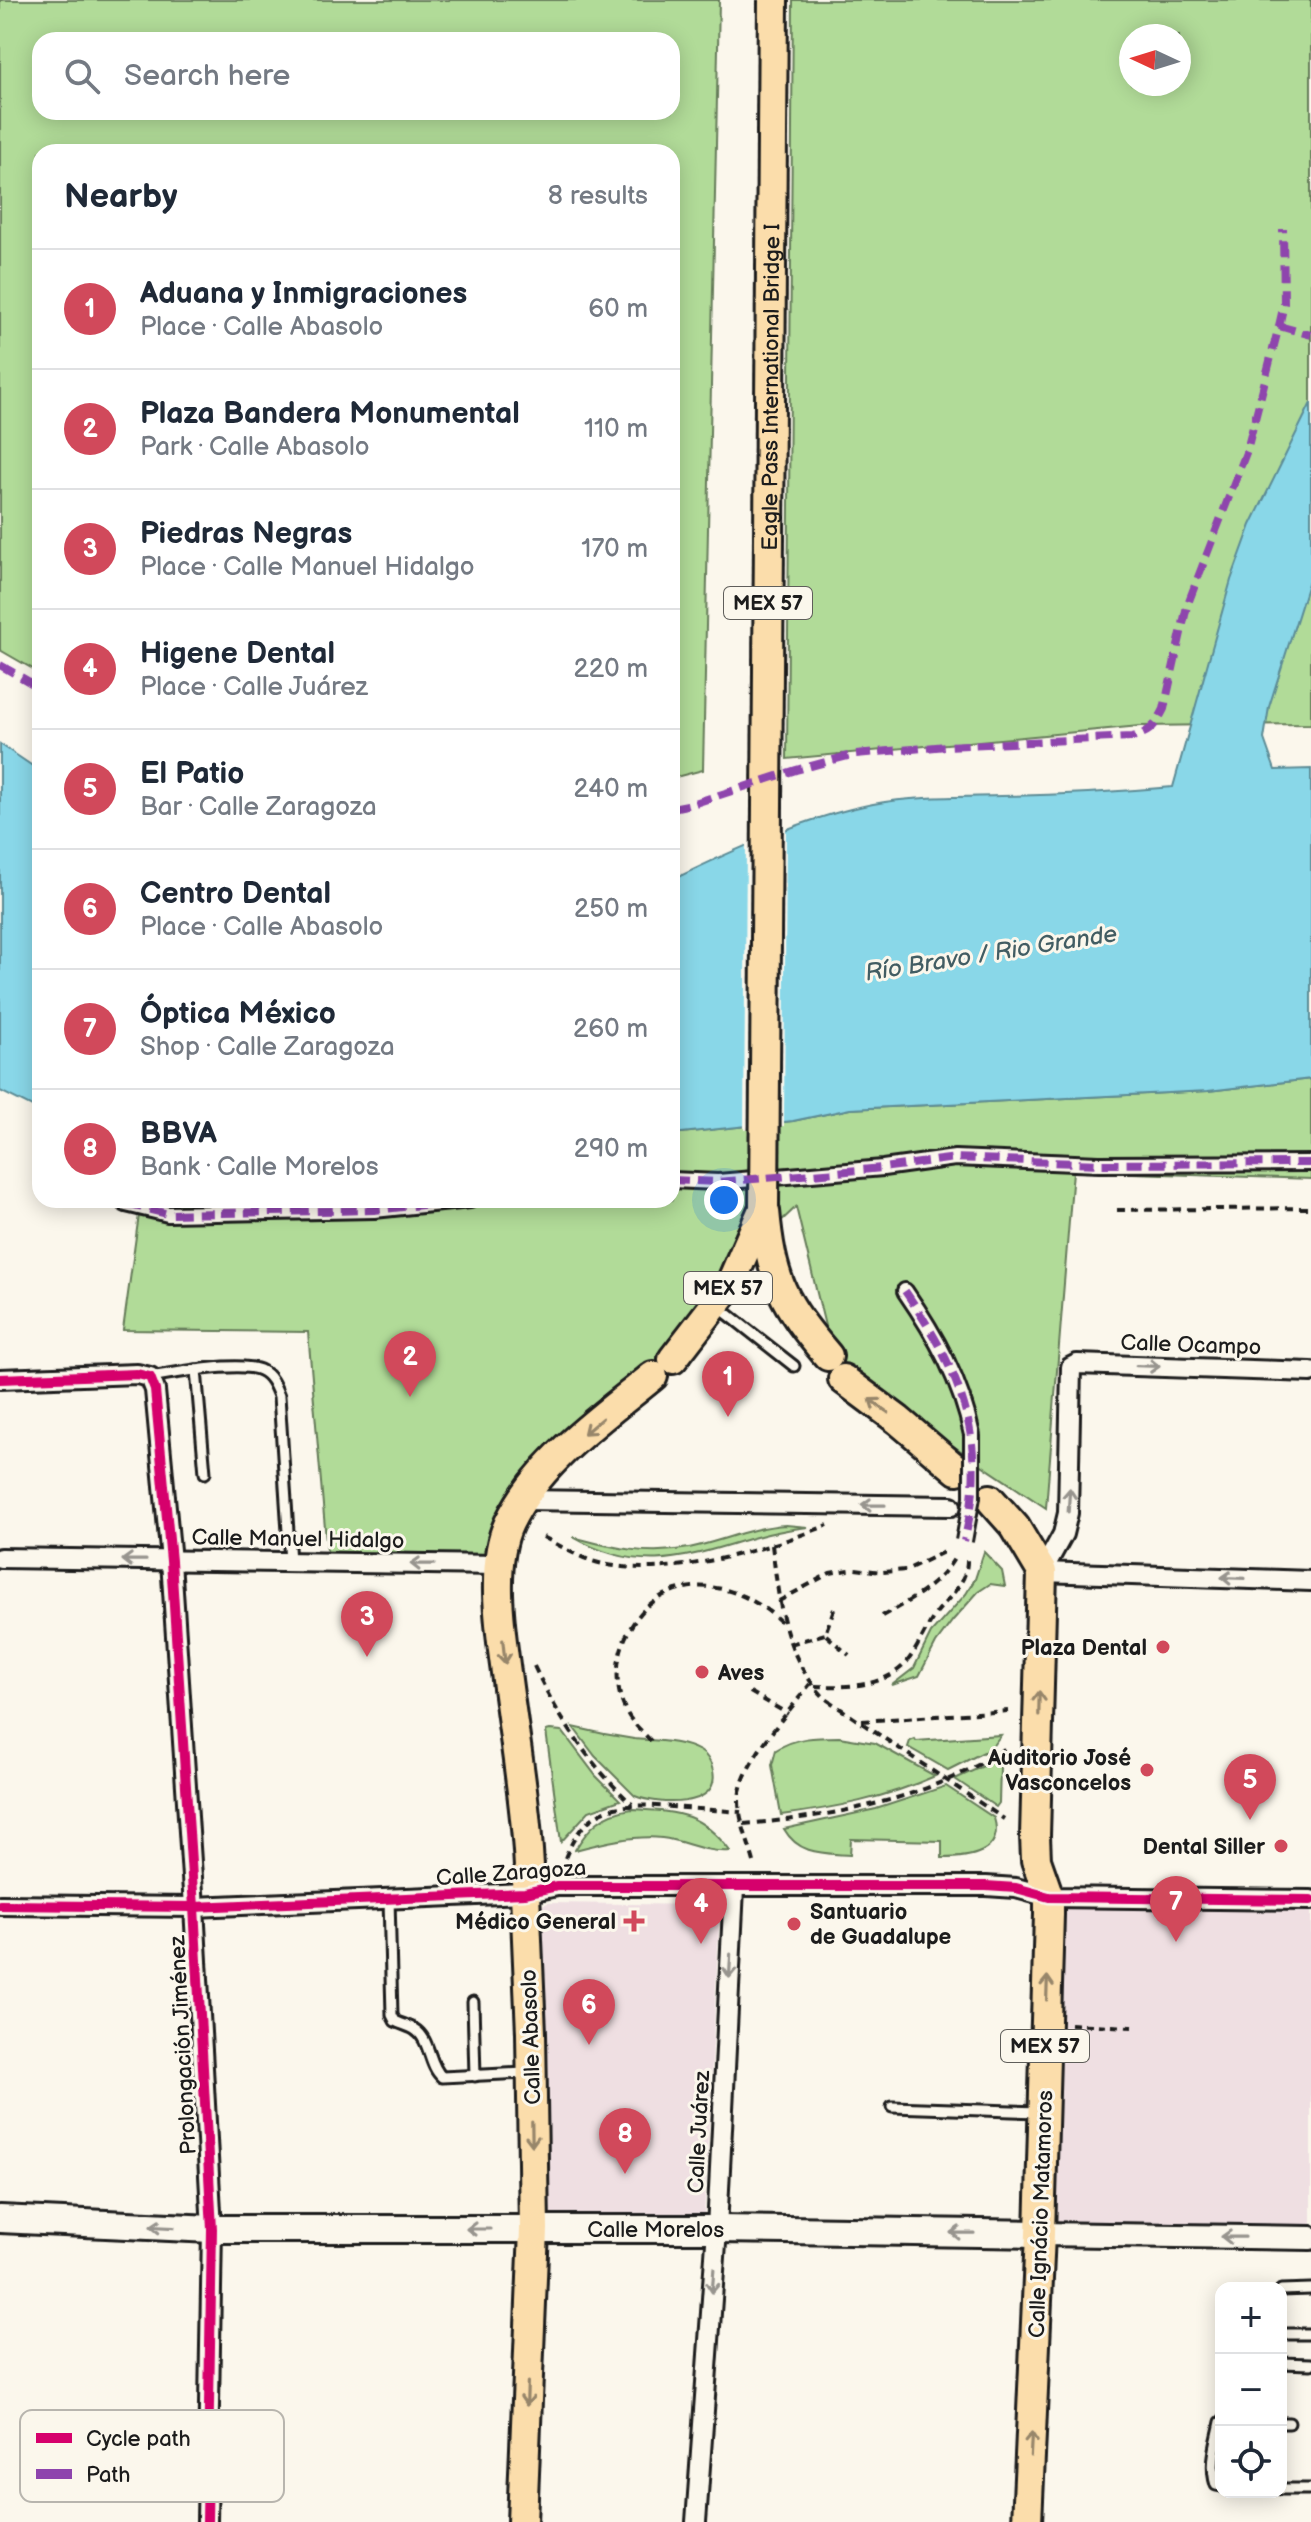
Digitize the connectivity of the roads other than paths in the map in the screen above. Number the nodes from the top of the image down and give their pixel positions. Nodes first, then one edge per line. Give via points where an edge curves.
1 (773, 0) edge
2 (1311, 1163) edge
3 (680, 1180) edge
4 (764, 1207) junction
5 (143, 1208) edge
6 (393, 1208) edge
7 (905, 1291) dead end
8 (716, 1305) junction
9 (794, 1366) dead end
10 (1071, 1367) joint
11 (196, 1370) junction
12 (1311, 1372) edge
13 (150, 1377) junction
14 (0, 1379) edge
15 (957, 1470) dead end
16 (205, 1473) dead end
17 (522, 1500) junction
18 (992, 1504) dead end
19 (951, 1506) dead end
20 (964, 1541) road end
21 (0, 1558) edge
22 (171, 1561) junction
23 (290, 1562) junction
24 (500, 1565) junction
25 (1042, 1572) junction
26 (1311, 1581) edge
27 (734, 1888) junction
28 (525, 1893) junction
29 (1049, 1897) junction
30 (389, 1899) junction
31 (1311, 1900) edge
32 (0, 1905) edge
33 (194, 1907) junction
34 (473, 2002) dead end
35 (531, 2073) junction
36 (475, 2076) junction
37 (892, 2107) dead end
38 (1044, 2112) junction
39 (0, 2219) edge
40 (212, 2229) junction
41 (534, 2229) junction
42 (717, 2229) junction
43 (1040, 2234) junction
44 (1311, 2238) edge
45 (1311, 2289) edge
46 (1287, 2290) edge
47 (1287, 2334) edge
48 (1311, 2334) edge
49 (1287, 2363) edge
50 (1311, 2364) edge
51 (209, 2410) edge
52 (1215, 2449) edge
53 (1215, 2483) edge
54 (1287, 2489) edge
55 (1311, 2489) edge
56 (207, 2502) edge
57 (207, 2522) edge
58 (522, 2522) edge
59 (696, 2522) edge
60 (1027, 2522) edge

1 - 4 main road, Eagle Pass International Bridge I / MEX 57, bridge
2 - 3 street via 955,1158 718,1182
4 - 8 main road, Calle Abasolo / MEX 57
15 -> 4 main road, MEX 57 via 836,1368 801,1324 772,1269
5 - 6 street via 168,1214
7 - 20 street, bridge via 940,1345 972,1435 972,1497
8 - 9 lane
8 -> 17 main road, Calle Abasolo / MEX 57 via 663,1368 564,1451
10 -> 12 street, Calle Ocampo
25 -> 10 street, Calle Ignácio Matamoros / MEX 57 via 1068,1513
11 - 13 lane
11 - 16 lane
11 - 23 lane via 248,1368 272,1380 279,1396
13 - 14 street
13 - 22 street, Prolongación Jiménez
19 -> 17 street
17 - 24 main road, Calle Abasolo / MEX 57 via 504,1537
18 - 25 main road
22 -> 21 street, Calle Manuel Hidalgo
22 - 23 street, Calle Manuel Hidalgo
22 - 33 street, Prolongación Jiménez
24 -> 23 street, Calle Manuel Hidalgo
24 -> 28 main road, Calle Abasolo / MEX 57 via 503,1649 529,1861
26 -> 25 street
29 -> 25 main road, Calle Ignácio Matamoros / MEX 57 via 1037,1867 1035,1836
27 - 28 street, Calle Zaragoza via 557,1886
27 - 29 street, Calle Zaragoza via 986,1886
27 -> 42 street, Calle Juárez
28 - 30 street, Calle Zaragoza
28 - 35 main road, Calle Abasolo / MEX 57
29 - 31 street, Calle Zaragoza
38 -> 29 main road, Calle Ignácio Matamoros / MEX 57
30 - 33 street, Calle Zaragoza
30 - 36 lane via 392,2015 422,2036 442,2077
32 - 33 street, Calle Zaragoza
33 - 40 street, Prolongación Jiménez
34 - 36 lane
35 - 36 lane
35 -> 41 main road, Calle Abasolo / MEX 57
37 - 38 lane
38 - 43 main road, Calle Ignácio Matamoros / MEX 57
40 -> 39 main road, Calle Morelos
41 -> 40 main road, Calle Morelos
40 - 51 street, Prolongación Jiménez
41 - 42 main road, Calle Morelos
41 -> 58 main road, Calle Abasolo / MEX 57
43 -> 42 main road, Calle Morelos
42 -> 59 street, Calle Juárez
44 -> 43 street, Calle Morelos
60 -> 43 main road, Calle Ignácio Matamoros / MEX 57
45 - 46 lane
47 - 48 lane
49 - 50 lane
52 - 53 lane
54 - 55 lane
56 - 57 street, Prolongación Jiménez

